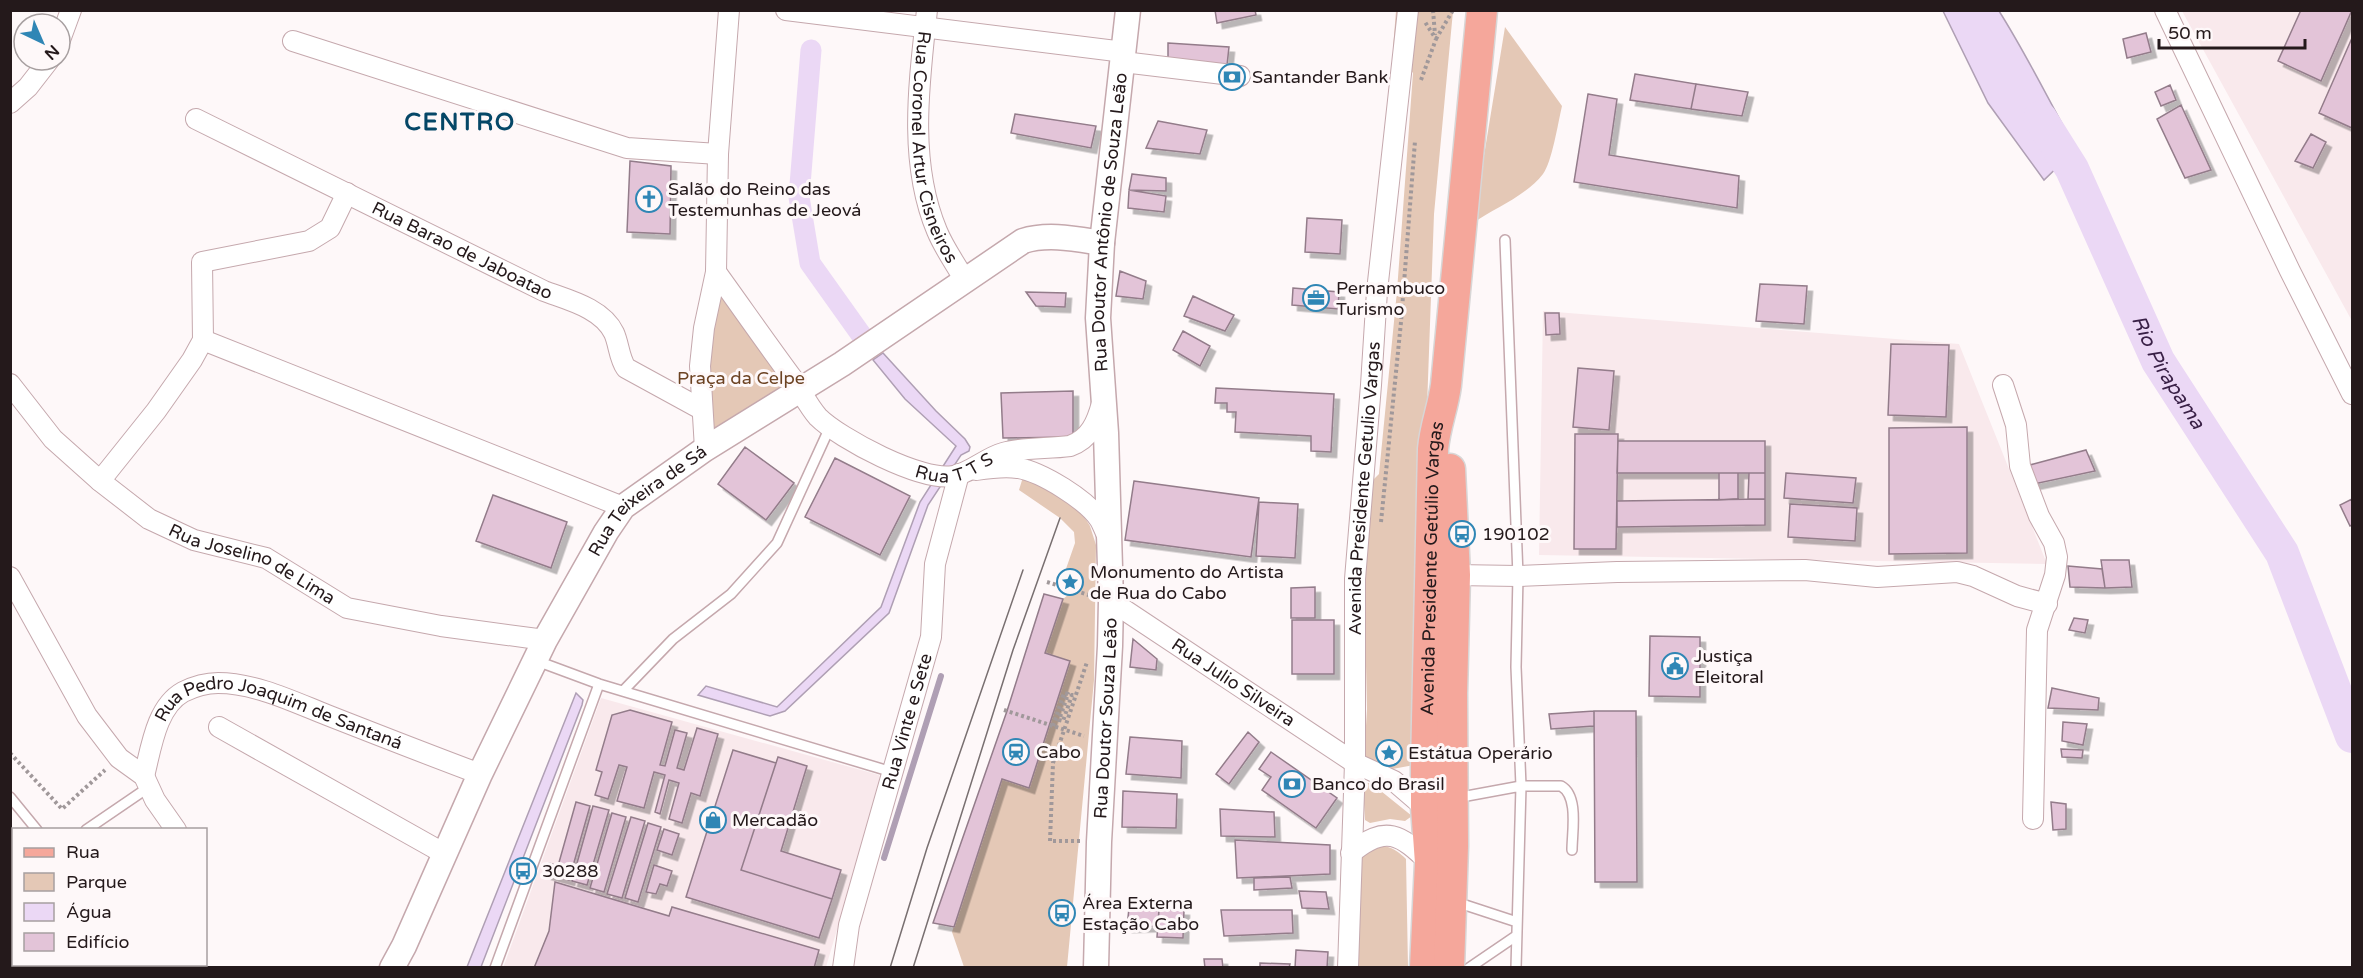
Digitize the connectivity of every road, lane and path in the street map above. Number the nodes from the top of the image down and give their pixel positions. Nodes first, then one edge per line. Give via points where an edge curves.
1 (729, 10) edge
2 (786, 10) edge
3 (1128, 10) edge
4 (1432, 10) edge
5 (1453, 10) edge
6 (1482, 10) edge
7 (2165, 10) edge
8 (1414, 13) edge
9 (926, 19) edge
10 (1436, 39) junction
11 (293, 41) dead end
12 (1123, 57) junction
13 (40, 72) edge
14 (1240, 76) dead end
15 (1419, 84) dead end
16 (10, 103) edge
17 (196, 119) dead end
18 (1416, 132) dead end
19 (718, 154) junction
20 (347, 193) junction
21 (1505, 240) dead end
22 (1102, 243) junction
23 (716, 272) junction
24 (964, 279) junction
25 (203, 340) junction
26 (10, 384) edge
27 (1446, 385) junction
28 (2003, 385) dead end
29 (801, 390) junction
30 (2352, 394) edge
31 (1104, 396) junction
32 (700, 409) junction
33 (830, 427) junction
34 (1106, 433) joint
35 (705, 448) junction
36 (964, 472) junction
37 (100, 481) junction
38 (623, 507) junction
39 (1380, 533) dead end
40 (1110, 541) junction
41 (1455, 576) junction
42 (1518, 576) junction
43 (10, 577) edge
44 (1047, 582) dead end
45 (1102, 598) junction
46 (2047, 604) junction
47 (541, 650) junction
48 (1087, 661) dead end
49 (599, 684) junction
50 (623, 691) junction
51 (1075, 697) junction
52 (1005, 710) dead end
53 (1053, 726) junction
54 (219, 727) dead end
55 (1064, 729) junction
56 (10, 753) edge
57 (119, 758) junction
58 (1355, 763) junction
59 (892, 772) junction
60 (480, 774) junction
61 (146, 782) junction
62 (1521, 786) junction
63 (10, 797) edge
64 (1440, 803) junction
65 (2032, 819) dead end
66 (35, 828) edge
67 (88, 828) edge
68 (175, 828) edge
69 (1099, 842) junction
70 (1572, 850) dead end
71 (1351, 853) junction
72 (445, 854) junction
73 (1442, 854) junction
74 (1452, 901) junction
75 (1517, 922) junction
76 (1516, 936) junction
77 (392, 968) edge
78 (495, 968) edge
79 (843, 968) edge
80 (1096, 968) edge
81 (1348, 968) edge
82 (1425, 968) edge
83 (1449, 968) edge
84 (1469, 968) edge
85 (1516, 968) edge

1 - 19 street
2 - 9 street
3 - 12 street, Rua Doutor Antônio de Souza Leão
4 - 10 path
5 - 10 path
6 - 27 main road, Avenida Presidente Getúlio Vargas
7 - 30 street
8 - 10 path
8 - 58 street, Avenida Presidente Getulio Vargas via 1377,291 1355,579
9 - 12 street
9 - 24 street, Rua Coronel Artur Cisneiros via 917,138 920,167 937,230
10 - 15 path
11 - 19 street via 627,148
12 - 14 street
12 - 22 street, Rua Doutor Antônio de Souza Leão
13 - 16 street
17 - 20 street, Rua Barao de Jaboatao
18 - 39 path
19 - 23 street
20 - 25 street via 330,228 309,242 202,262
20 - 32 street, Rua Barao de Jaboatao via 544,291 587,308 612,329 626,368
21 - 42 lane
22 - 24 street, Rua Teixeira de Sá via 1035,237
22 - 31 street, Rua Doutor Antônio de Souza Leão via 1098,318
23 - 29 street, Rua T T S
23 - 32 street via 704,328
24 - 29 street, Rua Teixeira de Sá
25 - 37 street via 162,402
25 - 38 street
26 - 37 street, Rua Joselino de Lima via 53,439
27 - 41 main road, Avenida Presidente Getúlio Vargas
27 - 64 main road, Avenida Presidente Getúlio Vargas via 1434,429 1433,449
28 - 46 street via 2016,425 2020,466 2057,556
29 - 33 street, Rua T T S via 817,416
29 - 35 street, Rua Teixeira de Sá
31 - 34 street, Rua Doutor Antônio de Souza Leão
31 - 36 street, Rua T T S via 1098,418 1079,443 1003,453
32 - 35 street
33 - 36 street, Rua T T S via 911,470 953,476
33 - 50 lane via 777,543 731,594 673,639
34 - 40 street, Rua Doutor Souza Leão
35 - 38 street, Rua Teixeira de Sá
36 - 40 street via 1018,468 1039,475 1090,510
36 - 59 street, Rua Vinte e Sete via 935,564 931,637
37 - 47 street, Rua Joselino de Lima via 149,519 194,540 266,558 347,608
38 - 47 street, Rua Teixeira de Sá
40 - 45 street, Rua Doutor Souza Leão
41 - 42 street
41 - 64 main road, Avenida Presidente Getúlio Vargas via 1452,693
42 - 46 street via 1805,570 1877,577 1957,572
42 - 62 lane via 1516,667
43 - 57 street via 87,716
44 - 45 path
45 - 58 street, Rua Julio Silveira
45 - 69 street, Rua Doutor Souza Leão via 1110,646
46 - 65 street via 2037,630
47 - 49 lane
47 - 60 street, Rua Teixeira de Sá
48 - 51 path
49 - 50 lane
49 - 78 lane
50 - 59 lane
51 - 53 path via 1072,695 1063,721 1059,720 1068,694 1064,693
51 - 55 path
52 - 53 path
53 - 55 path
54 - 72 street
55 - 69 path via 1053,763 1050,841
56 - 57 path via 62,809
57 - 61 street
58 - 64 street, Rua Julio Silveira
58 - 71 street, Avenida Presidente Getulio Vargas
59 - 79 street, Rua Vinte e Sete via 849,925
60 - 61 street, Rua Pedro Joaquim de Santaná via 288,699 219,683 182,693 168,706 157,727
60 - 72 street, Rua Teixeira de Sá
61 - 67 lane
61 - 68 street
62 - 64 lane
62 - 70 lane via 1556,784 1566,789 1571,799
62 - 75 lane
63 - 66 lane
64 - 73 main road, Avenida Presidente Getúlio Vargas
69 - 80 street, Rua Doutor Souza Leão
71 - 73 street via 1376,836 1386,834
71 - 81 street, Avenida Presidente Getulio Vargas
72 - 77 street, Rua Teixeira de Sá
73 - 74 main road, Avenida Presidente Getúlio Vargas
73 - 82 main road, Avenida Presidente Getúlio Vargas
74 - 75 lane
74 - 83 main road, Avenida Presidente Getúlio Vargas
75 - 76 lane
76 - 84 lane
76 - 85 lane

